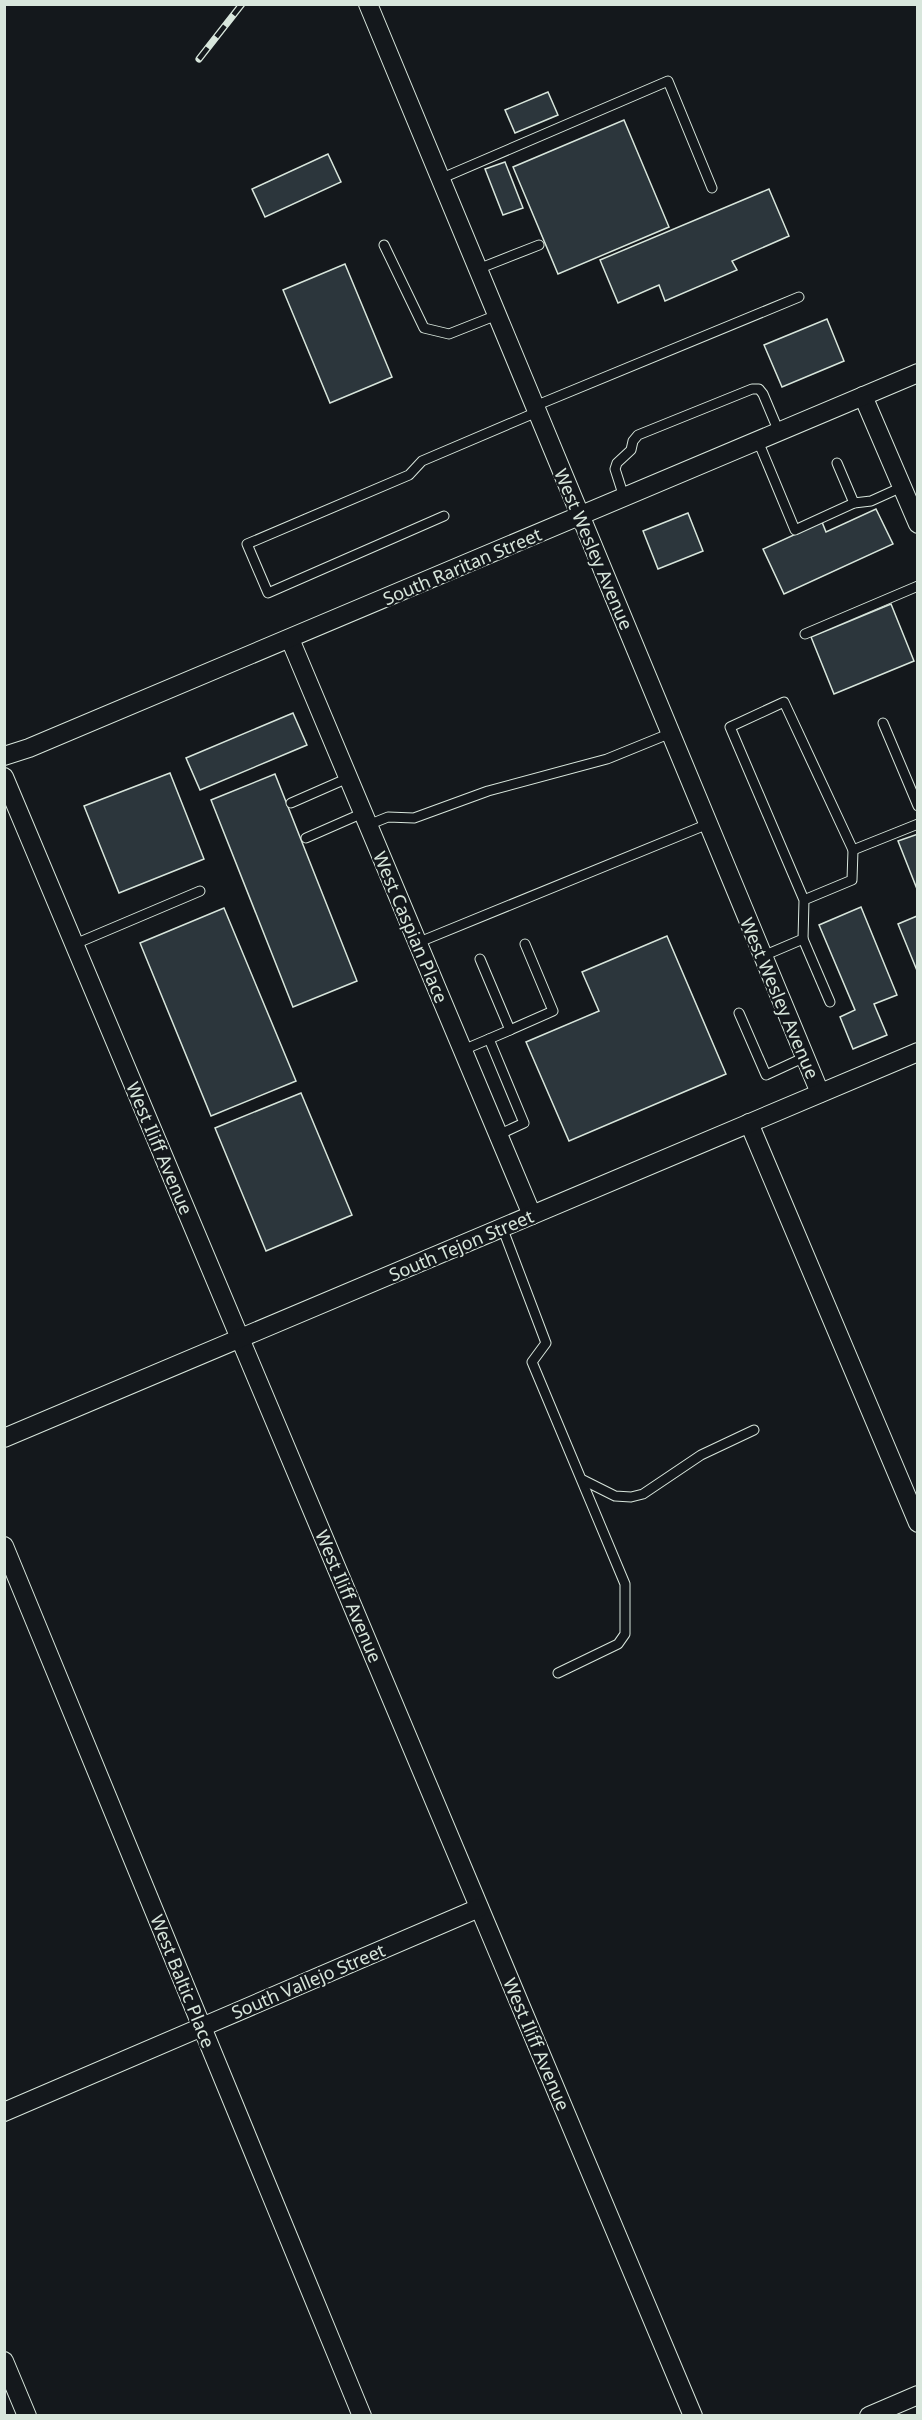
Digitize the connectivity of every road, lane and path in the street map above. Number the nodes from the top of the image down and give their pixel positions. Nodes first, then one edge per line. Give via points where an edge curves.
1 (368, 4) edge
2 (440, 179) junction
3 (712, 188) dead end
4 (384, 245) dead end
5 (538, 245) dead end
6 (478, 269) junction
7 (799, 297) dead end
8 (497, 315) junction
9 (918, 373) edge
10 (863, 396) junction
11 (536, 409) junction
12 (779, 432) junction
13 (758, 441) junction
14 (837, 463) dead end
15 (902, 487) junction
16 (624, 497) junction
17 (854, 503) junction
18 (444, 516) dead end
19 (580, 516) junction
20 (918, 524) edge
21 (918, 586) edge
22 (805, 634) dead end
23 (290, 639) junction
24 (883, 723) dead end
25 (670, 733) junction
26 (4, 756) edge
27 (4, 777) edge
28 (348, 778) junction
29 (291, 802) dead end
30 (918, 806) edge
31 (365, 819) junction
32 (708, 824) junction
33 (918, 824) edge
34 (306, 838) dead end
35 (853, 850) junction
36 (200, 891) dead end
37 (804, 900) junction
38 (803, 939) junction
39 (417, 943) junction
40 (525, 944) dead end
41 (75, 945) junction
42 (763, 956) junction
43 (480, 959) dead end
44 (830, 1002) dead end
45 (739, 1013) dead end
46 (510, 1030) junction
47 (489, 1039) junction
48 (463, 1050) junction
49 (918, 1052) edge
50 (805, 1057) junction
51 (820, 1093) junction
52 (749, 1123) junction
53 (498, 1135) junction
54 (532, 1215) junction
55 (502, 1227) junction
56 (240, 1338) junction
57 (754, 1430) dead end
58 (4, 1438) edge
59 (583, 1480) junction
60 (918, 1523) edge
61 (4, 1546) edge
62 (558, 1673) dead end
63 (479, 1908) junction
64 (202, 2027) junction
65 (4, 2112) edge
66 (4, 2361) edge
67 (918, 2395) edge
68 (27, 2415) edge
69 (362, 2415) edge
70 (693, 2415) edge
71 (869, 2415) edge

1 - 2 street, West Wesley Avenue
2 - 3 lane via 668,81
2 - 6 street, West Wesley Avenue
4 - 8 lane via 424,328 449,334
5 - 6 lane
6 - 8 street, West Wesley Avenue
7 - 11 lane
8 - 11 street, West Wesley Avenue
9 - 10 street, South Raritan Street
10 - 12 street, South Raritan Street
10 - 15 street
11 - 18 lane via 422,461 409,475 247,544 268,593
11 - 19 street, West Wesley Avenue
12 - 13 street, South Raritan Street
12 - 16 lane via 764,394 752,389 638,435 615,469
13 - 16 street, South Raritan Street
13 - 17 lane via 795,530
14 - 17 lane
15 - 17 lane via 871,501
15 - 20 street
16 - 19 street, South Raritan Street
19 - 23 street, South Raritan Street
19 - 25 street, West Wesley Avenue
21 - 22 lane
23 - 26 street, South Raritan Street
23 - 28 street, West Caspian Place
24 - 30 lane
25 - 31 lane via 608,759 488,791 414,818
25 - 32 street, West Wesley Avenue
27 - 41 street, West Iliff Avenue
28 - 29 lane
28 - 31 street, West Caspian Place
31 - 34 lane
31 - 39 street, West Caspian Place
32 - 39 lane
32 - 42 street, West Wesley Avenue
33 - 35 lane
35 - 37 lane via 852,880
35 - 37 lane via 784,702 730,727
36 - 41 lane
37 - 38 lane
38 - 42 lane
38 - 44 lane
39 - 48 street, West Caspian Place
40 - 46 lane via 553,1011
41 - 56 street, West Iliff Avenue
42 - 50 street, West Wesley Avenue
43 - 46 lane
45 - 50 lane via 766,1075
46 - 47 lane
47 - 48 lane
47 - 53 lane via 524,1123
48 - 53 street, West Caspian Place
49 - 51 street, South Tejon Street
50 - 51 street, West Wesley Avenue
51 - 52 street, South Tejon Street
52 - 54 street, South Tejon Street
52 - 60 street
53 - 54 street, West Caspian Place
54 - 55 street, South Tejon Street
55 - 56 street, South Tejon Street
55 - 59 lane via 546,1343 532,1362
56 - 58 street, South Tejon Street
56 - 63 street, West Iliff Avenue
57 - 59 lane via 701,1455 642,1494 615,1496
59 - 62 lane via 625,1584 625,1634 618,1644
61 - 64 street, West Baltic Place
63 - 64 street, South Vallejo Street
63 - 70 street, West Iliff Avenue
64 - 65 street, South Vallejo Street
64 - 69 street, West Baltic Place
66 - 68 street
67 - 71 street

